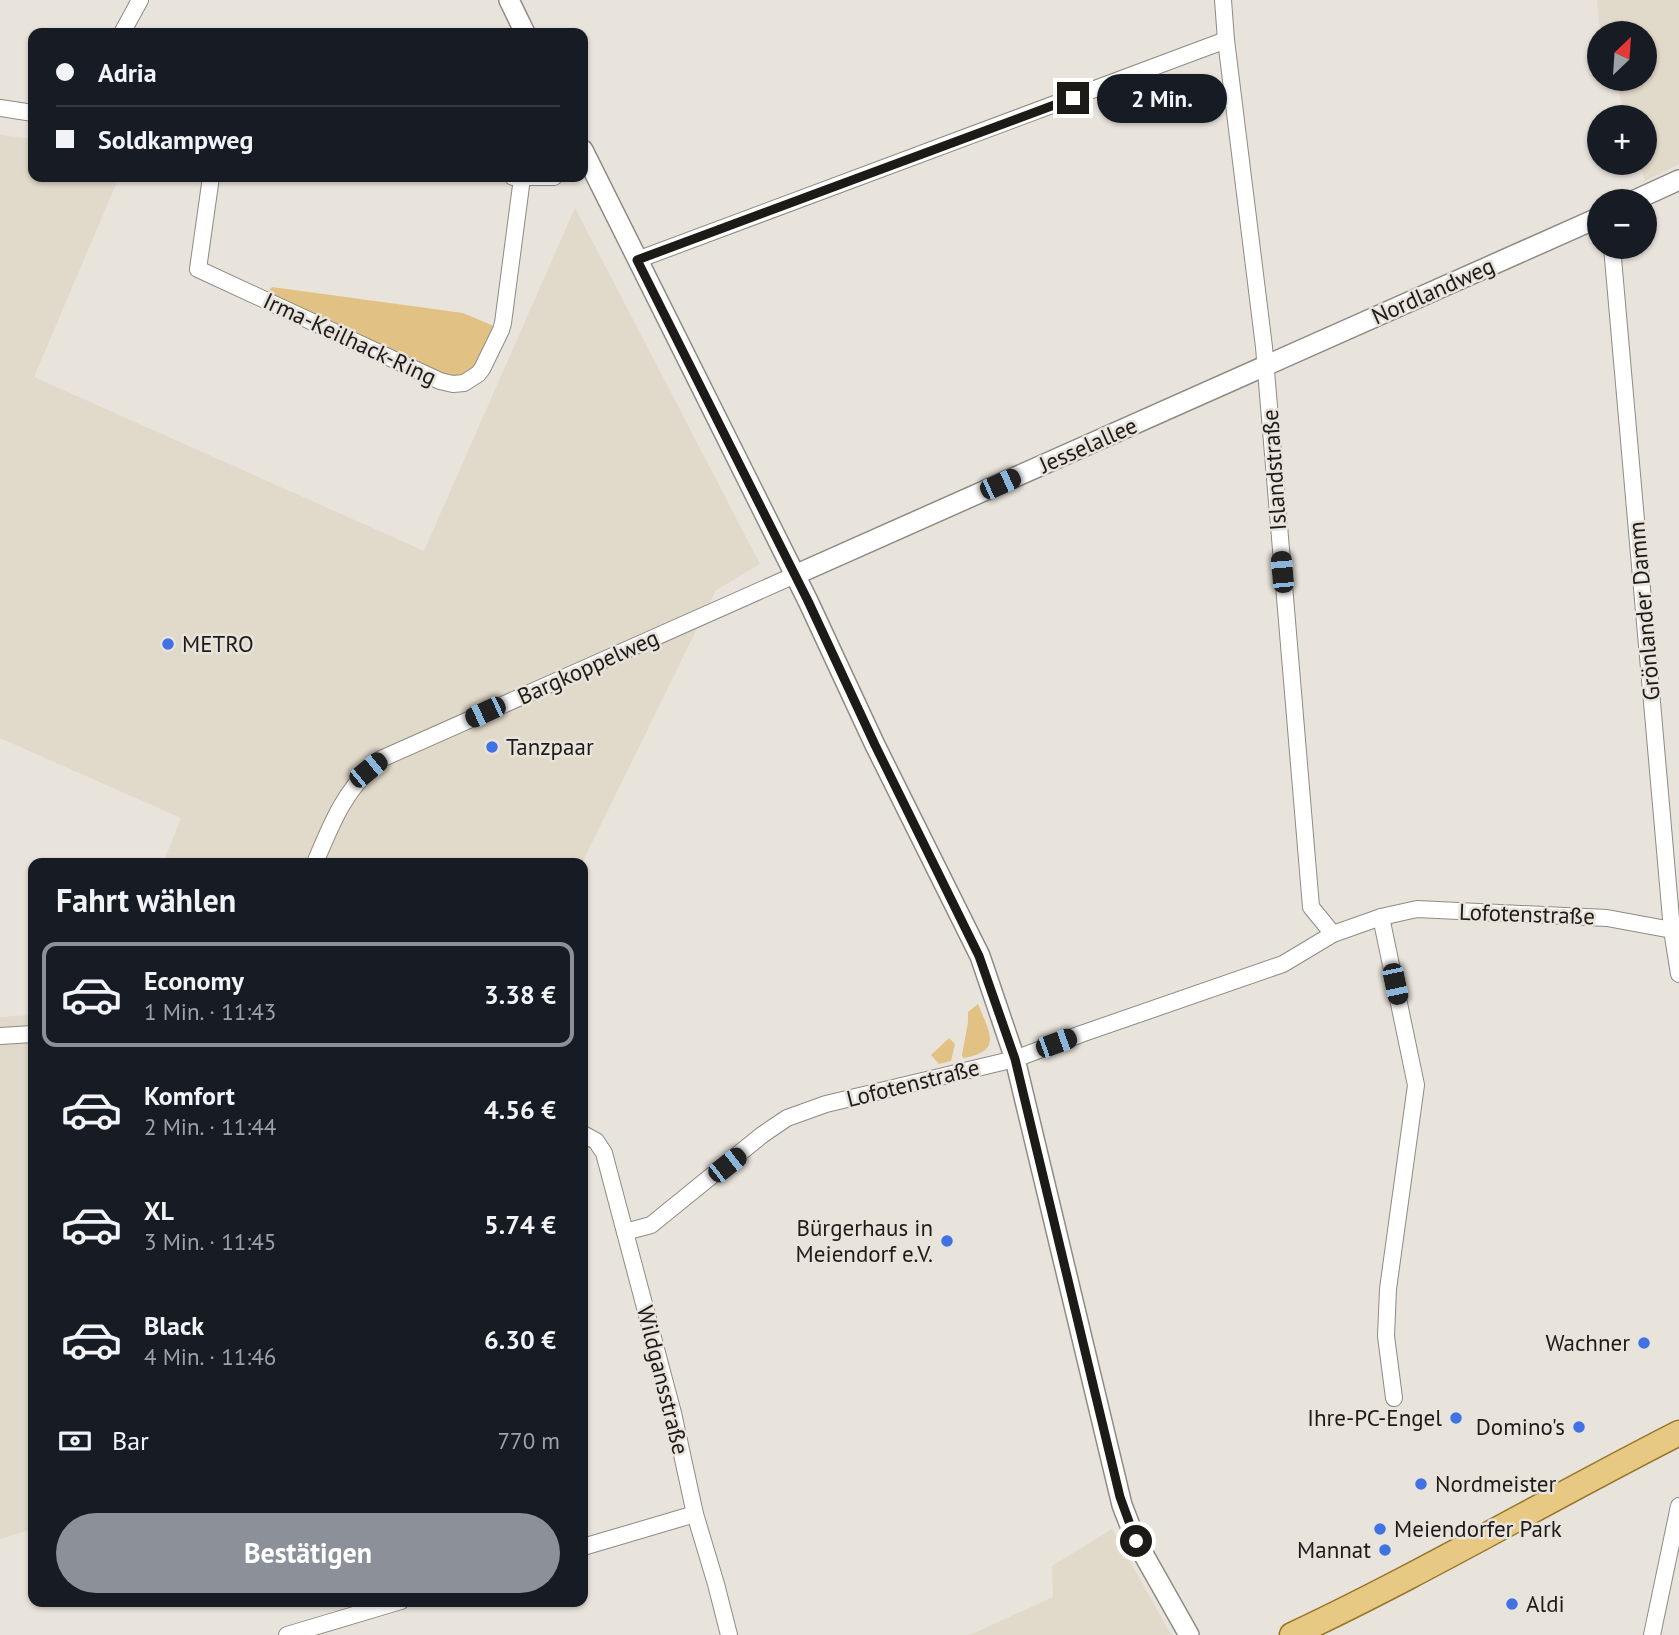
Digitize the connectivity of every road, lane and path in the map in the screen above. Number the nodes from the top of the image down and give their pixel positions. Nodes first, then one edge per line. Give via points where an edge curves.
1 (139, 0) edge
2 (509, 0) edge
3 (1223, 0) edge
4 (125, 28) edge
5 (523, 28) edge
6 (1226, 40) junction
7 (0, 108) edge
8 (28, 112) edge
9 (588, 167) edge
10 (1679, 180) edge
11 (210, 182) edge
12 (517, 182) edge
13 (1657, 190) edge
14 (1587, 223) edge
15 (1613, 259) edge
16 (637, 260) junction
17 (1266, 365) junction
18 (794, 575) junction
19 (317, 858) edge
20 (1381, 917) junction
21 (1672, 930) junction
22 (1333, 934) junction
23 (1679, 974) edge
24 (28, 1034) edge
25 (0, 1036) edge
26 (1015, 1059) junction
27 (588, 1137) edge
28 (625, 1232) junction
29 (1394, 1398) dead end
30 (1679, 1435) edge
31 (1679, 1506) edge
32 (695, 1514) junction
33 (588, 1546) edge
34 (381, 1607) edge
35 (286, 1635) edge
36 (729, 1635) edge
37 (1189, 1635) edge
38 (1292, 1635) edge
39 (1652, 1635) edge

1 - 4 street
2 - 5 street
3 - 6 street, Islandstraße
6 - 16 street
6 - 17 street, Islandstraße
7 - 8 street
9 - 16 street
10 - 13 street
11 - 12 street, Irma-Keilhack-Ring via 198,269 440,381 458,384 482,369 503,323
14 - 17 street, Nordlandweg
15 - 21 street, Grönlander Damm
16 - 18 street
17 - 18 street, Jesselallee
17 - 22 street, Islandstraße via 1311,907
18 - 19 street, Bargkoppelweg via 382,759 341,804
18 - 26 street via 979,956
20 - 21 street, Lofotenstraße via 1417,909 1606,918
20 - 22 street, Lofotenstraße
20 - 29 street via 1416,1085 1388,1289 1386,1336
21 - 23 street, Grönlander Damm
22 - 26 street, Lofotenstraße via 1283,964
24 - 25 street
26 - 28 street, Lofotenstraße via 826,1104 787,1118 651,1225
26 - 37 street via 1122,1505 1136,1541
27 - 28 street, Wildgansstraße via 604,1153
28 - 32 street, Wildgansstraße
30 - 38 main road
31 - 39 street
32 - 33 street
32 - 36 street, Wildgansstraße
34 - 35 street

